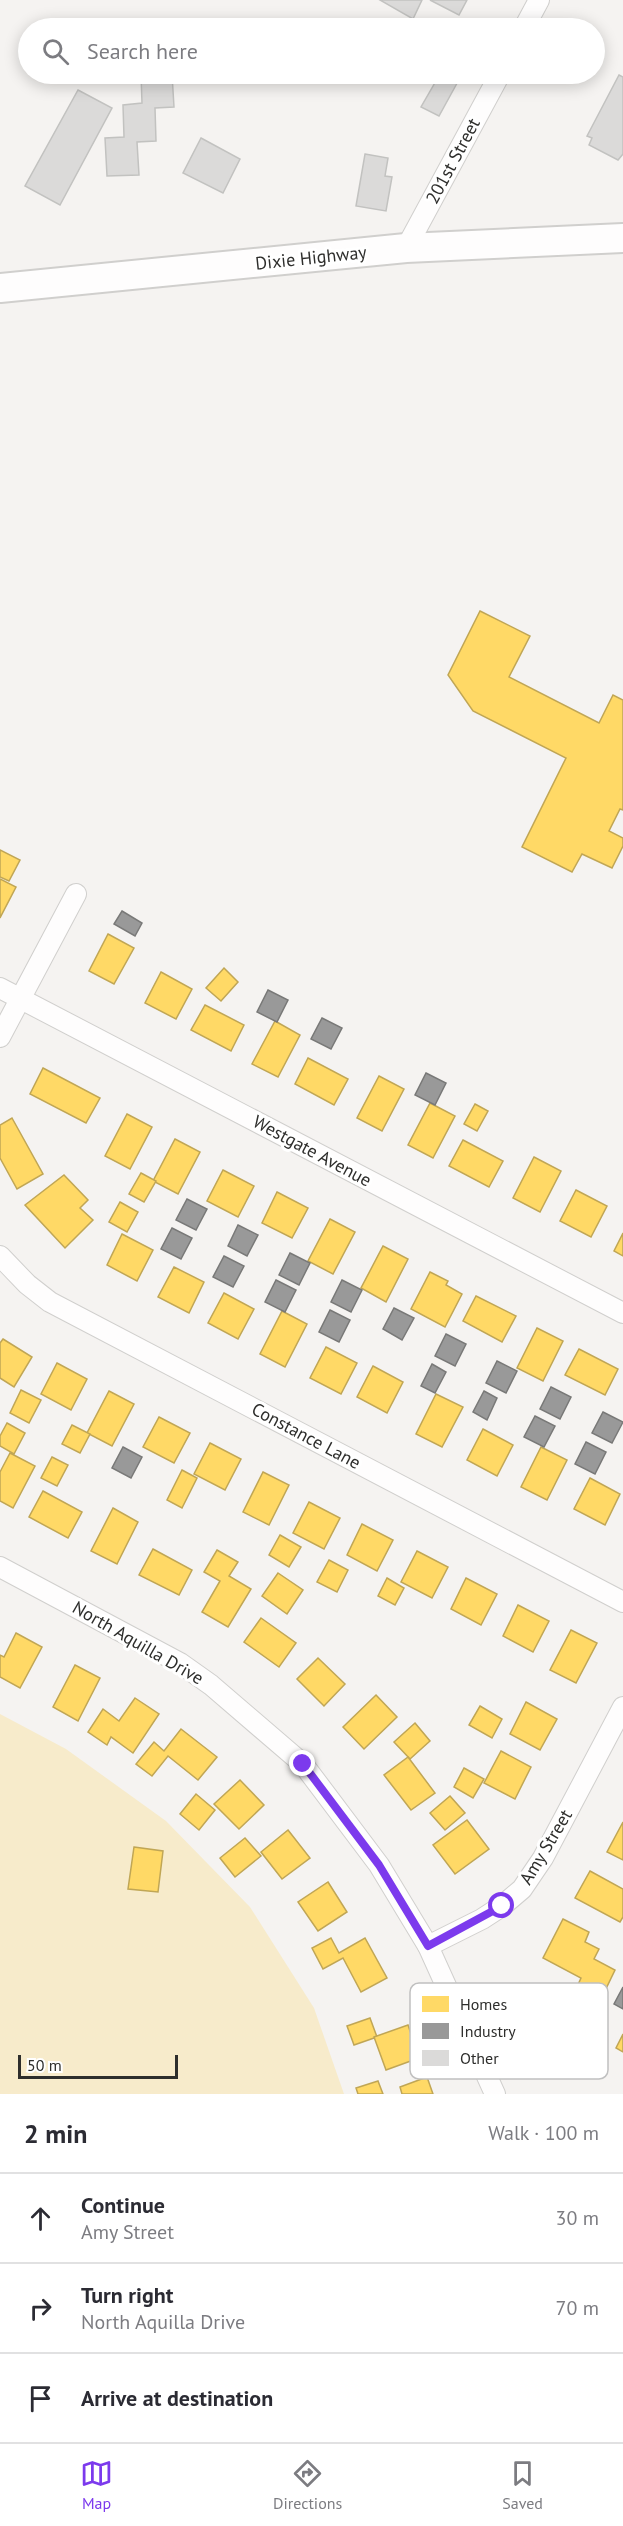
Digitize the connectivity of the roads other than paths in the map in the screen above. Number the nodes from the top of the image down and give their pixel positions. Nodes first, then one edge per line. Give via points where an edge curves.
1 (539, 0) edge
2 (529, 18) edge
3 (495, 84) edge
4 (623, 238) edge
5 (406, 248) junction
6 (0, 288) edge
7 (76, 894) dead end
8 (0, 988) edge
9 (20, 998) junction
10 (0, 1037) edge
11 (0, 1256) edge
12 (623, 1313) edge
13 (0, 1567) edge
14 (623, 1602) edge
15 (623, 1707) edge
16 (428, 1946) junction
17 (445, 1983) edge
18 (488, 2079) edge
19 (495, 2094) edge

1 - 2 street
3 - 5 street, 201st Street
4 - 5 main road, Dixie Highway
5 - 6 main road, Dixie Highway
7 - 9 street
8 - 9 street, Westgate Avenue
9 - 10 street
9 - 12 street, Westgate Avenue
11 - 14 street, Constance Lane via 50,1302
13 - 16 street, North Aquilla Drive via 180,1663 303,1764 379,1865
15 - 16 street, Amy Street via 543,1858 522,1888 482,1919
16 - 17 street, North Aquilla Drive
18 - 19 street, North Aquilla Drive

